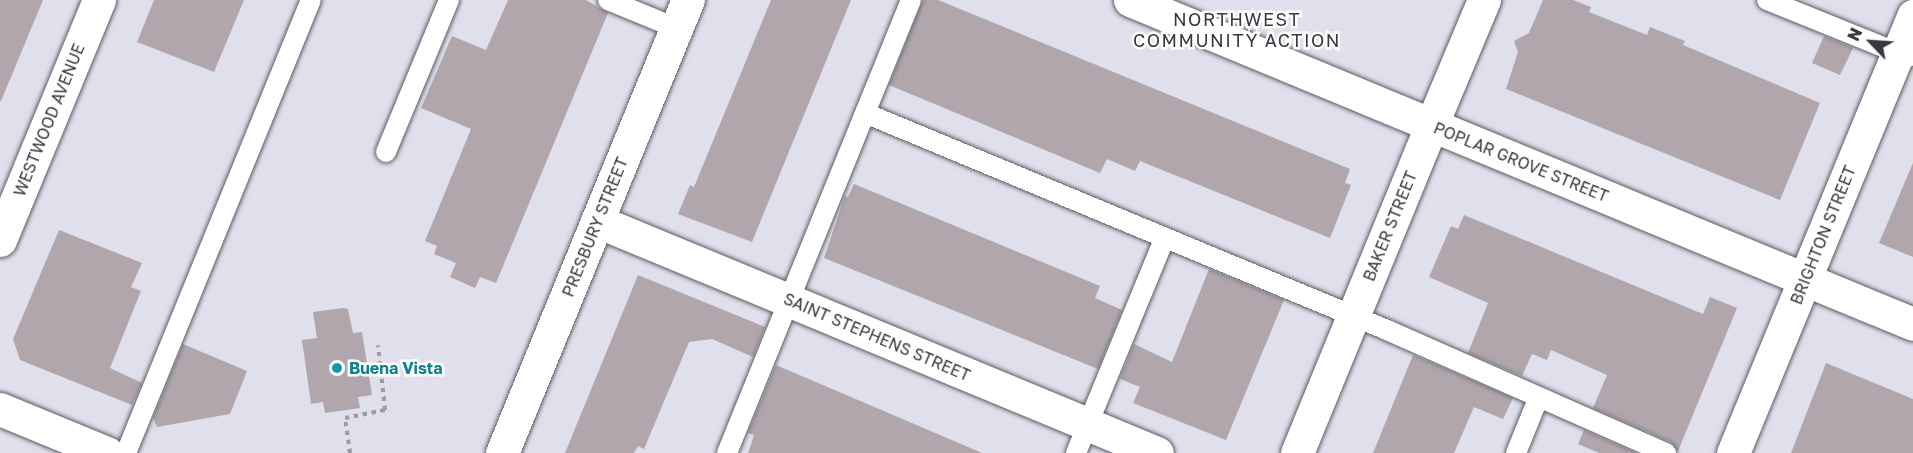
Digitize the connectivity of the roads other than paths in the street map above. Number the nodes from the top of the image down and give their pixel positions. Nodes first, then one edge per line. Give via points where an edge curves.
1 (99, 0) edge
2 (311, 0) edge
3 (449, 0) edge
4 (608, 0) edge
5 (911, 0) edge
6 (1130, 0) edge
7 (1484, 0) edge
8 (1767, 0) edge
9 (682, 14) edge
10 (1913, 16) edge
11 (1905, 56) edge
12 (865, 113) junction
13 (1431, 126) junction
14 (386, 152) dead end
15 (597, 221) junction
16 (0, 240) edge
17 (1164, 240) junction
18 (1804, 279) junction
19 (789, 300) junction
20 (1353, 315) junction
21 (1913, 324) edge
22 (1538, 399) junction
23 (0, 409) edge
24 (1082, 439) edge
25 (106, 453) edge
26 (126, 453) edge
27 (502, 453) edge
28 (727, 453) edge
29 (1157, 453) edge
30 (1297, 453) edge
31 (1516, 453) edge
32 (1665, 453) edge
33 (1732, 453) edge

1 - 16 street, WESTWOOD AVENUE
2 - 26 lane
3 - 14 lane
4 - 9 lane
5 - 12 lane
6 - 13 street, POPLAR GROVE STREET
7 - 13 street, BAKER STREET
8 - 11 lane
9 - 15 street, PRESBURY STREET
10 - 11 street, BRIGHTON STREET
11 - 18 street, BRIGHTON STREET
12 - 17 lane
12 - 19 lane
13 - 18 street, POPLAR GROVE STREET
13 - 20 street, BAKER STREET
15 - 19 street, SAINT STEPHENS STREET
15 - 27 street, PRESBURY STREET
17 - 20 lane
17 - 24 lane
18 - 21 street, POPLAR GROVE STREET
18 - 33 street, BRIGHTON STREET
19 - 24 street, SAINT STEPHENS STREET
19 - 28 lane
20 - 22 lane
20 - 30 street, BAKER STREET
22 - 31 lane
22 - 32 lane
23 - 25 street
24 - 29 street, SAINT STEPHENS STREET

